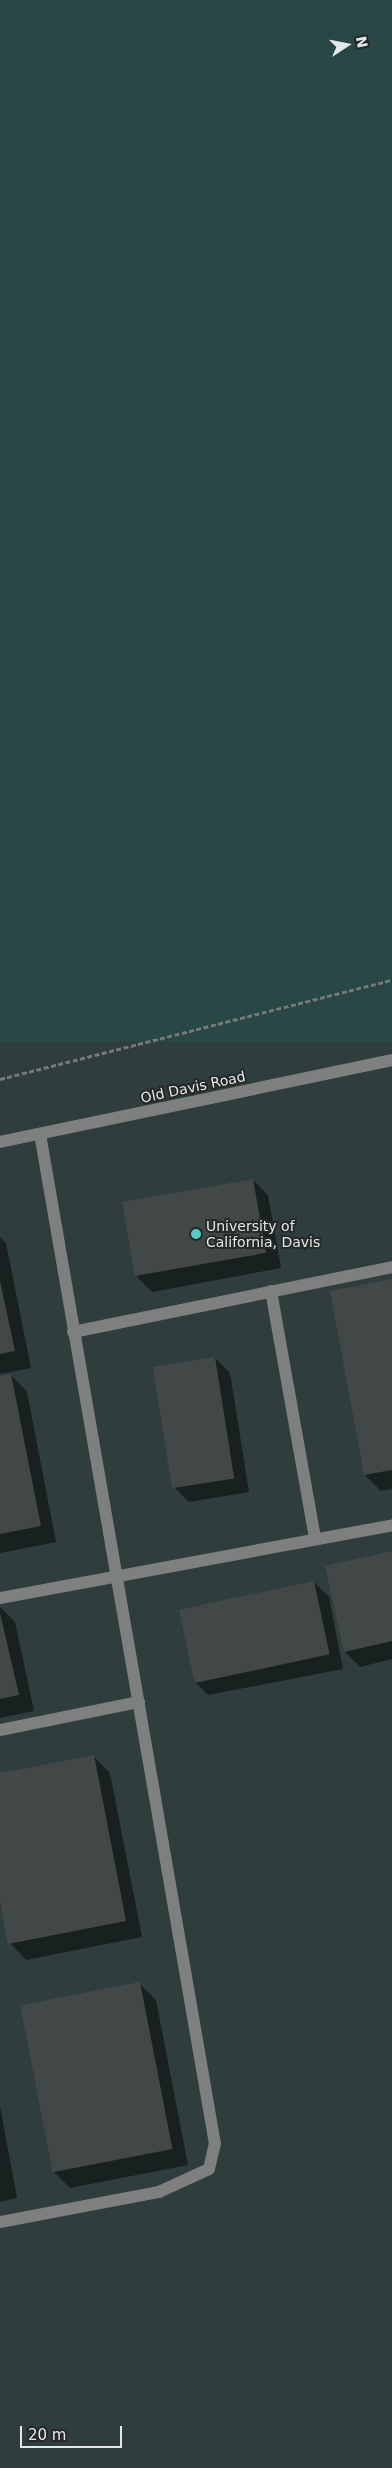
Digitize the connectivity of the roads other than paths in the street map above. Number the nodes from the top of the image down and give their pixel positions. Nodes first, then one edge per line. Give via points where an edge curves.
1 (392, 1060) edge
2 (40, 1134) junction
3 (0, 1142) edge
4 (392, 1267) edge
5 (271, 1291) junction
6 (73, 1332) junction
7 (392, 1525) edge
8 (316, 1539) junction
9 (117, 1574) junction
10 (0, 1598) edge
11 (139, 1702) junction
12 (0, 1730) edge
13 (0, 2222) edge

1 - 2 street, Old Davis Road
2 - 3 street, Old Davis Road
2 - 6 street
4 - 5 street
5 - 6 street
5 - 8 street
6 - 9 street
7 - 8 street
8 - 9 street
9 - 10 street
9 - 11 street
11 - 12 street
11 - 13 street via 215,2144 209,2169 159,2192

